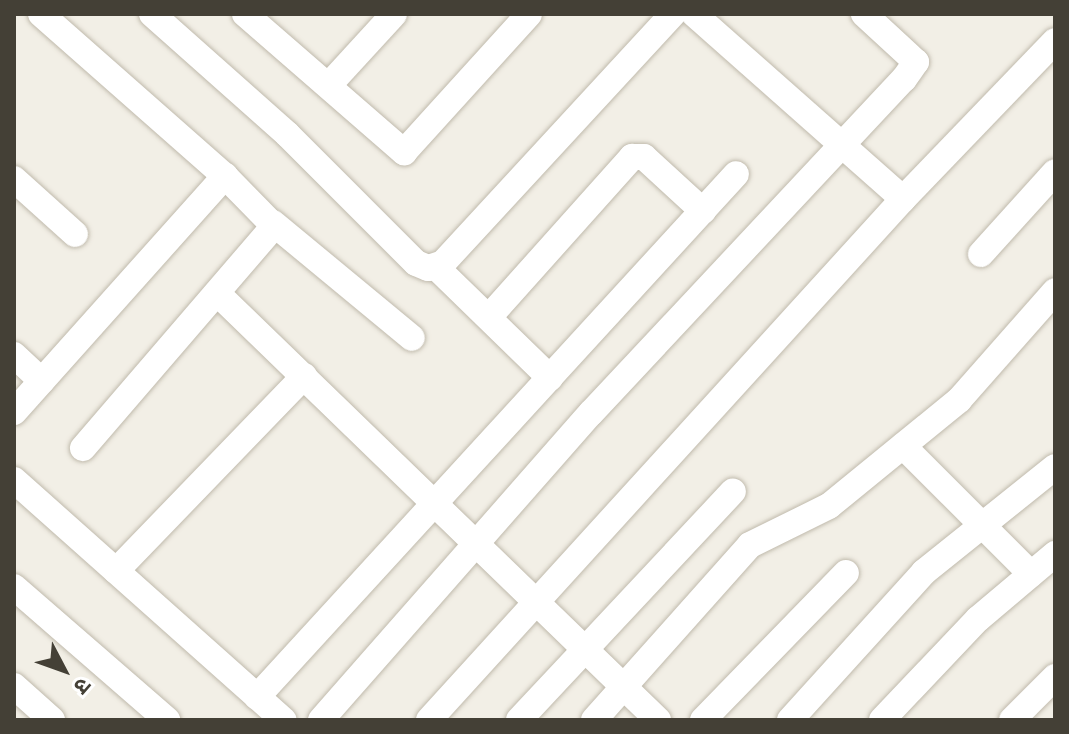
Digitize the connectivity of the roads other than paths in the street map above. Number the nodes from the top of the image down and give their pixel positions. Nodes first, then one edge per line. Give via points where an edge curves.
1 (41, 14) edge
2 (152, 14) edge
3 (394, 14) edge
4 (529, 14) edge
5 (673, 14) edge
6 (694, 14) edge
7 (864, 14) edge
8 (260, 19) edge
9 (1055, 41) edge
10 (329, 85) junction
11 (841, 146) junction
12 (1055, 172) edge
13 (736, 174) dead end
14 (225, 176) junction
15 (14, 179) edge
16 (903, 199) junction
17 (703, 211) junction
18 (273, 223) junction
19 (75, 234) dead end
20 (981, 254) dead end
21 (436, 267) junction
22 (1055, 291) edge
23 (217, 293) junction
24 (489, 317) junction
25 (412, 338) dead end
26 (14, 355) edge
27 (304, 376) junction
28 (550, 378) junction
29 (42, 381) junction
30 (14, 412) edge
31 (903, 446) junction
32 (83, 448) dead end
33 (1055, 467) edge
34 (14, 480) edge
35 (733, 491) dead end
36 (433, 505) junction
37 (982, 526) junction
38 (475, 547) junction
39 (1055, 554) edge
40 (116, 571) junction
41 (846, 573) dead end
42 (1031, 574) junction
43 (14, 587) edge
44 (537, 602) junction
45 (586, 650) junction
46 (1055, 677) edge
47 (14, 686) edge
48 (625, 688) junction
49 (257, 697) junction
50 (52, 720) edge
51 (167, 720) edge
52 (283, 720) edge
53 (321, 720) edge
54 (429, 720) edge
55 (519, 720) edge
56 (594, 720) edge
57 (658, 720) edge
58 (703, 720) edge
59 (790, 720) edge
60 (882, 720) edge
61 (1012, 720) edge

1 - 14 street
2 - 21 street via 287,134 416,263
3 - 10 street
4 - 10 street via 404,152
5 - 21 street
6 - 11 street
7 - 11 street via 916,62
8 - 10 street
9 - 16 street
11 - 16 street
11 - 38 street via 591,413
12 - 20 street
13 - 17 street
14 - 18 street
14 - 29 street
15 - 19 street
16 - 44 street
17 - 24 street via 644,157 632,157
17 - 28 street
18 - 23 street
18 - 25 street
21 - 24 street
22 - 31 street via 959,400
23 - 27 street
23 - 32 street
24 - 28 street
26 - 29 street
27 - 36 street
27 - 40 street
28 - 36 street
29 - 30 street
31 - 37 street
31 - 48 street via 829,506 750,545
33 - 37 street
34 - 40 street
35 - 45 street
36 - 38 street
36 - 49 street
37 - 42 street
37 - 59 street via 924,572
38 - 44 street
38 - 53 street
39 - 42 street
40 - 49 street
41 - 58 street
42 - 60 street via 978,619
43 - 51 street
44 - 45 street
44 - 54 street
45 - 48 street
45 - 55 street
46 - 61 street
47 - 50 street
48 - 56 street
48 - 57 street
49 - 52 street

